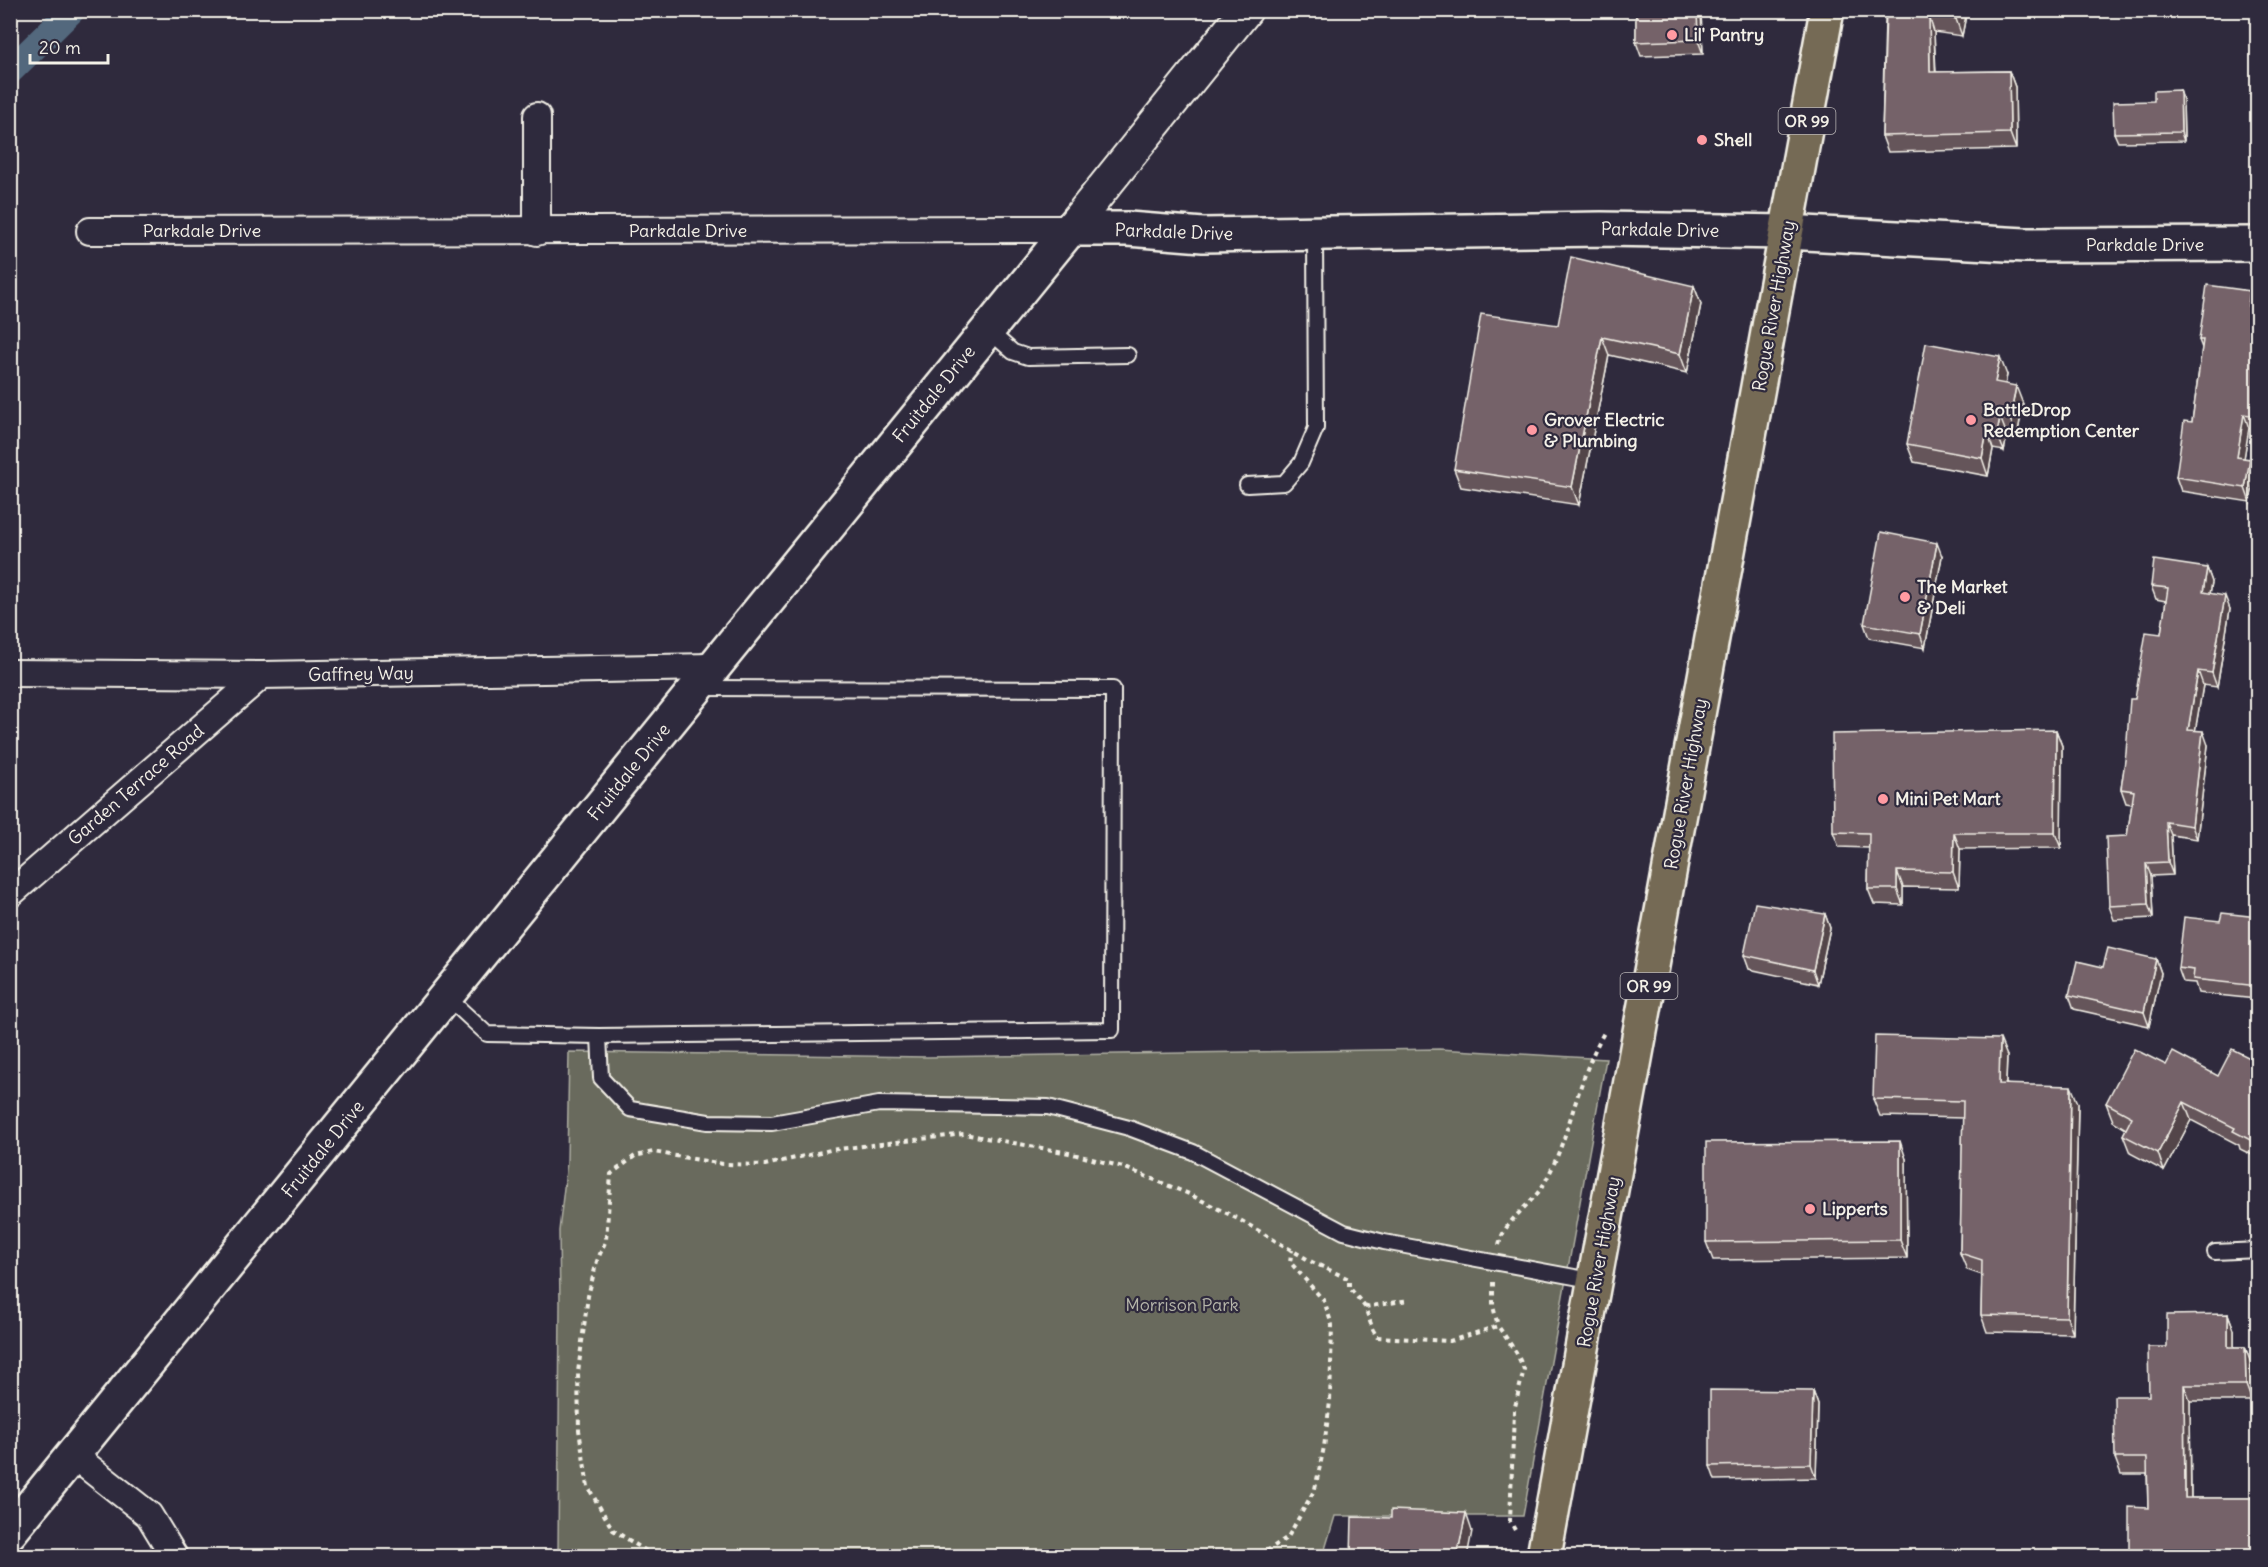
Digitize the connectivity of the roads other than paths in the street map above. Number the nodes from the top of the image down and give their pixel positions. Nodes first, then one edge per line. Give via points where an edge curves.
1 (1246, 10) edge
2 (1827, 10) edge
3 (537, 116) dead end
4 (1070, 229) junction
5 (90, 231) dead end
6 (537, 231) junction
7 (1787, 232) junction
8 (1315, 233) junction
9 (2258, 244) edge
10 (987, 329) junction
11 (1128, 355) dead end
12 (1247, 485) dead end
13 (10, 673) edge
14 (262, 675) junction
15 (704, 678) junction
16 (10, 894) edge
17 (447, 997) junction
18 (599, 1036) junction
19 (2258, 1250) edge
20 (2216, 1252) dead end
21 (1596, 1281) junction
22 (73, 1455) junction
23 (10, 1532) edge
24 (174, 1557) edge
25 (1544, 1557) edge

1 - 4 street, Fruitdale Drive
2 - 7 main road, Rogue River Highway / OR 99
3 - 6 street
4 - 6 street, Parkdale Drive
4 - 8 main road, Parkdale Drive via 1203,235
4 - 10 main road, Fruitdale Drive
5 - 6 street, Parkdale Drive
7 - 8 main road, Parkdale Drive via 1601,229
7 - 9 main road, Parkdale Drive via 2025,245
7 - 21 main road, Rogue River Highway / OR 99
8 - 12 lane via 1316,428 1301,464 1284,483
10 - 11 lane via 1013,352 1028,357
10 - 15 main road, Fruitdale Drive
13 - 14 street, Gaffney Way
14 - 15 street, Gaffney Way
14 - 16 street, Garden Terrace Road
15 - 17 main road, Fruitdale Drive
15 - 18 lane via 1113,689 1112,1030
17 - 18 lane via 487,1034
17 - 22 main road, Fruitdale Drive
18 - 21 lane via 601,1078 630,1109 708,1122 772,1123 879,1104 1048,1107 1129,1128 1193,1152 1344,1232
19 - 20 lane
21 - 25 main road, Rogue River Highway / OR 99
22 - 23 main road, Fruitdale Drive
22 - 24 street via 149,1515

